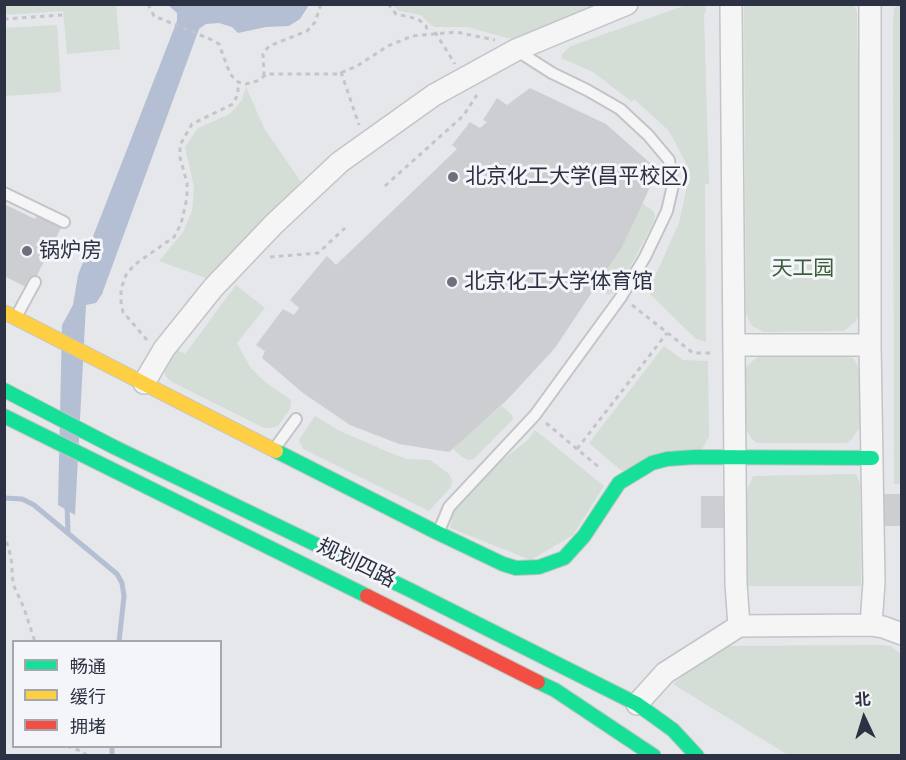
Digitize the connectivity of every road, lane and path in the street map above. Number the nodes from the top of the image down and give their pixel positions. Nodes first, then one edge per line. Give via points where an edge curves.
1 (148, 4) edge
2 (321, 4) edge
3 (388, 4) edge
4 (627, 4) edge
5 (731, 4) edge
6 (870, 4) edge
7 (62, 15) dead end
8 (4, 20) edge
9 (435, 32) junction
10 (428, 33) junction
11 (516, 50) junction
12 (341, 72) junction
13 (264, 76) junction
14 (469, 76) junction
15 (238, 82) junction
16 (366, 144) junction
17 (385, 186) dead end
18 (4, 193) edge
19 (64, 222) dead end
20 (345, 228) dead end
21 (241, 259) junction
22 (35, 282) dead end
23 (621, 297) junction
24 (10, 315) edge
25 (667, 333) junction
26 (870, 345) junction
27 (734, 349) junction
28 (159, 358) junction
29 (144, 382) junction
30 (4, 390) edge
31 (535, 415) junction
32 (4, 416) edge
33 (296, 419) dead end
34 (275, 449) junction
35 (577, 449) junction
36 (736, 457) junction
37 (872, 458) junction
38 (619, 483) junction
39 (4, 533) edge
40 (438, 533) junction
41 (871, 625) junction
42 (739, 626) junction
43 (902, 634) edge
44 (34, 640) edge
45 (637, 704) junction
46 (70, 748) edge
47 (88, 756) edge
48 (654, 756) edge
49 (697, 756) edge

1 - 15 path via 154,16 219,44
2 - 13 path via 307,31 269,46 262,54
3 - 10 path via 396,14 418,19
4 - 11 street
5 - 27 street
6 - 26 street
7 - 8 path
9 - 10 path
9 - 11 path via 496,40
9 - 14 path
10 - 12 path via 388,46
11 - 14 street
11 - 23 lane via 620,109 669,160 674,185 667,211
12 - 13 path
12 - 16 path
13 - 15 path via 246,84
14 - 16 street via 434,95
14 - 17 path via 478,93 464,116
15 - 28 path via 238,94 232,104 192,124 180,145 188,198 174,237 134,265 121,289 123,312
16 - 21 street via 340,162
18 - 19 lane
20 - 21 path via 318,253
21 - 28 street via 213,288
22 - 24 lane
23 - 25 path
23 - 31 lane
24 - 29 main road
25 - 27 path via 693,352
25 - 35 path
26 - 27 street
26 - 37 street
27 - 36 street
28 - 29 street
29 - 34 main road
30 - 45 main road, 规划四路
31 - 35 path
31 - 40 lane via 449,507
32 - 48 main road, 规划四路 via 555,690
33 - 34 lane
34 - 40 main road
35 - 38 path
36 - 37 main road
36 - 38 main road via 667,459 652,463
36 - 42 street
37 - 41 street
38 - 40 main road via 574,549 564,558 539,567 503,564
39 - 44 path via 13,584
41 - 42 street
41 - 43 street
42 - 45 street via 665,673
45 - 49 main road, 规划四路 via 673,730
46 - 47 path

